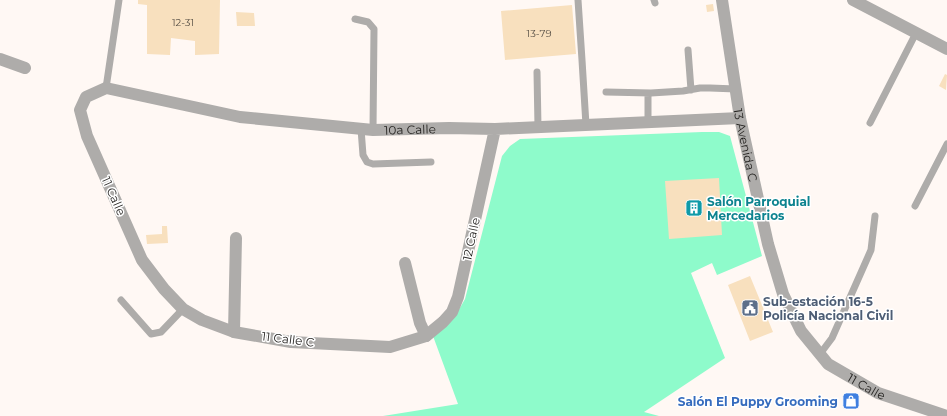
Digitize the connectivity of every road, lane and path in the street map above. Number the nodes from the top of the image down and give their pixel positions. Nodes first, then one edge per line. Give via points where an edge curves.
1 (119, 0) edge
2 (578, 0) edge
3 (722, 0) edge
4 (853, 0) edge
5 (355, 19) dead end
6 (916, 33) junction
7 (947, 49) edge
8 (688, 50) dead end
9 (0, 59) edge
10 (25, 68) dead end
11 (538, 72) dead end
12 (106, 88) junction
13 (736, 89) junction
14 (691, 90) junction
15 (606, 92) dead end
16 (648, 93) junction
17 (740, 118) junction
18 (648, 122) junction
19 (870, 122) dead end
20 (586, 125) junction
21 (538, 127) junction
22 (367, 129) junction
23 (495, 129) junction
24 (947, 144) edge
25 (431, 162) dead end
26 (915, 206) dead end
27 (875, 216) dead end
28 (236, 238) dead end
29 (405, 263) dead end
30 (164, 288) joint
31 (121, 300) dead end
32 (183, 309) junction
33 (801, 331) joint
34 (234, 332) junction
35 (426, 336) junction
36 (820, 354) junction
37 (947, 416) edge

1 - 12 lane
2 - 20 lane
3 - 13 street, 13 Avenida C
4 - 6 street
5 - 22 lane via 368,22 374,28
6 - 7 street
6 - 19 lane
8 - 14 lane
9 - 10 street
11 - 21 lane
12 - 22 street, 10a Calle via 240,117
12 - 30 street, 11 Calle via 86,98 80,110 87,136 142,260
13 - 14 lane
13 - 17 street, 13 Avenida C
14 - 16 lane
15 - 16 lane
16 - 18 lane
17 - 18 street, 10a Calle
17 - 33 street, 13 Avenida C via 768,244 783,294
18 - 20 street, 10a Calle
20 - 21 street, 10a Calle
21 - 23 street, 10a Calle
22 - 23 street, 10a Calle
22 - 25 lane via 363,155 367,162
23 - 35 street, 12 Calle via 458,297 452,312
24 - 26 lane
27 - 36 lane via 871,250 832,338
28 - 34 street
29 - 35 street via 420,323
30 - 32 street, 11 Calle C
31 - 32 lane via 151,334 161,332
32 - 34 street, 11 Calle C via 202,320
33 - 36 street, 11 Calle
34 - 35 street, 11 Calle C via 291,342 390,347
36 - 37 street, 11 Calle via 828,364 878,393

